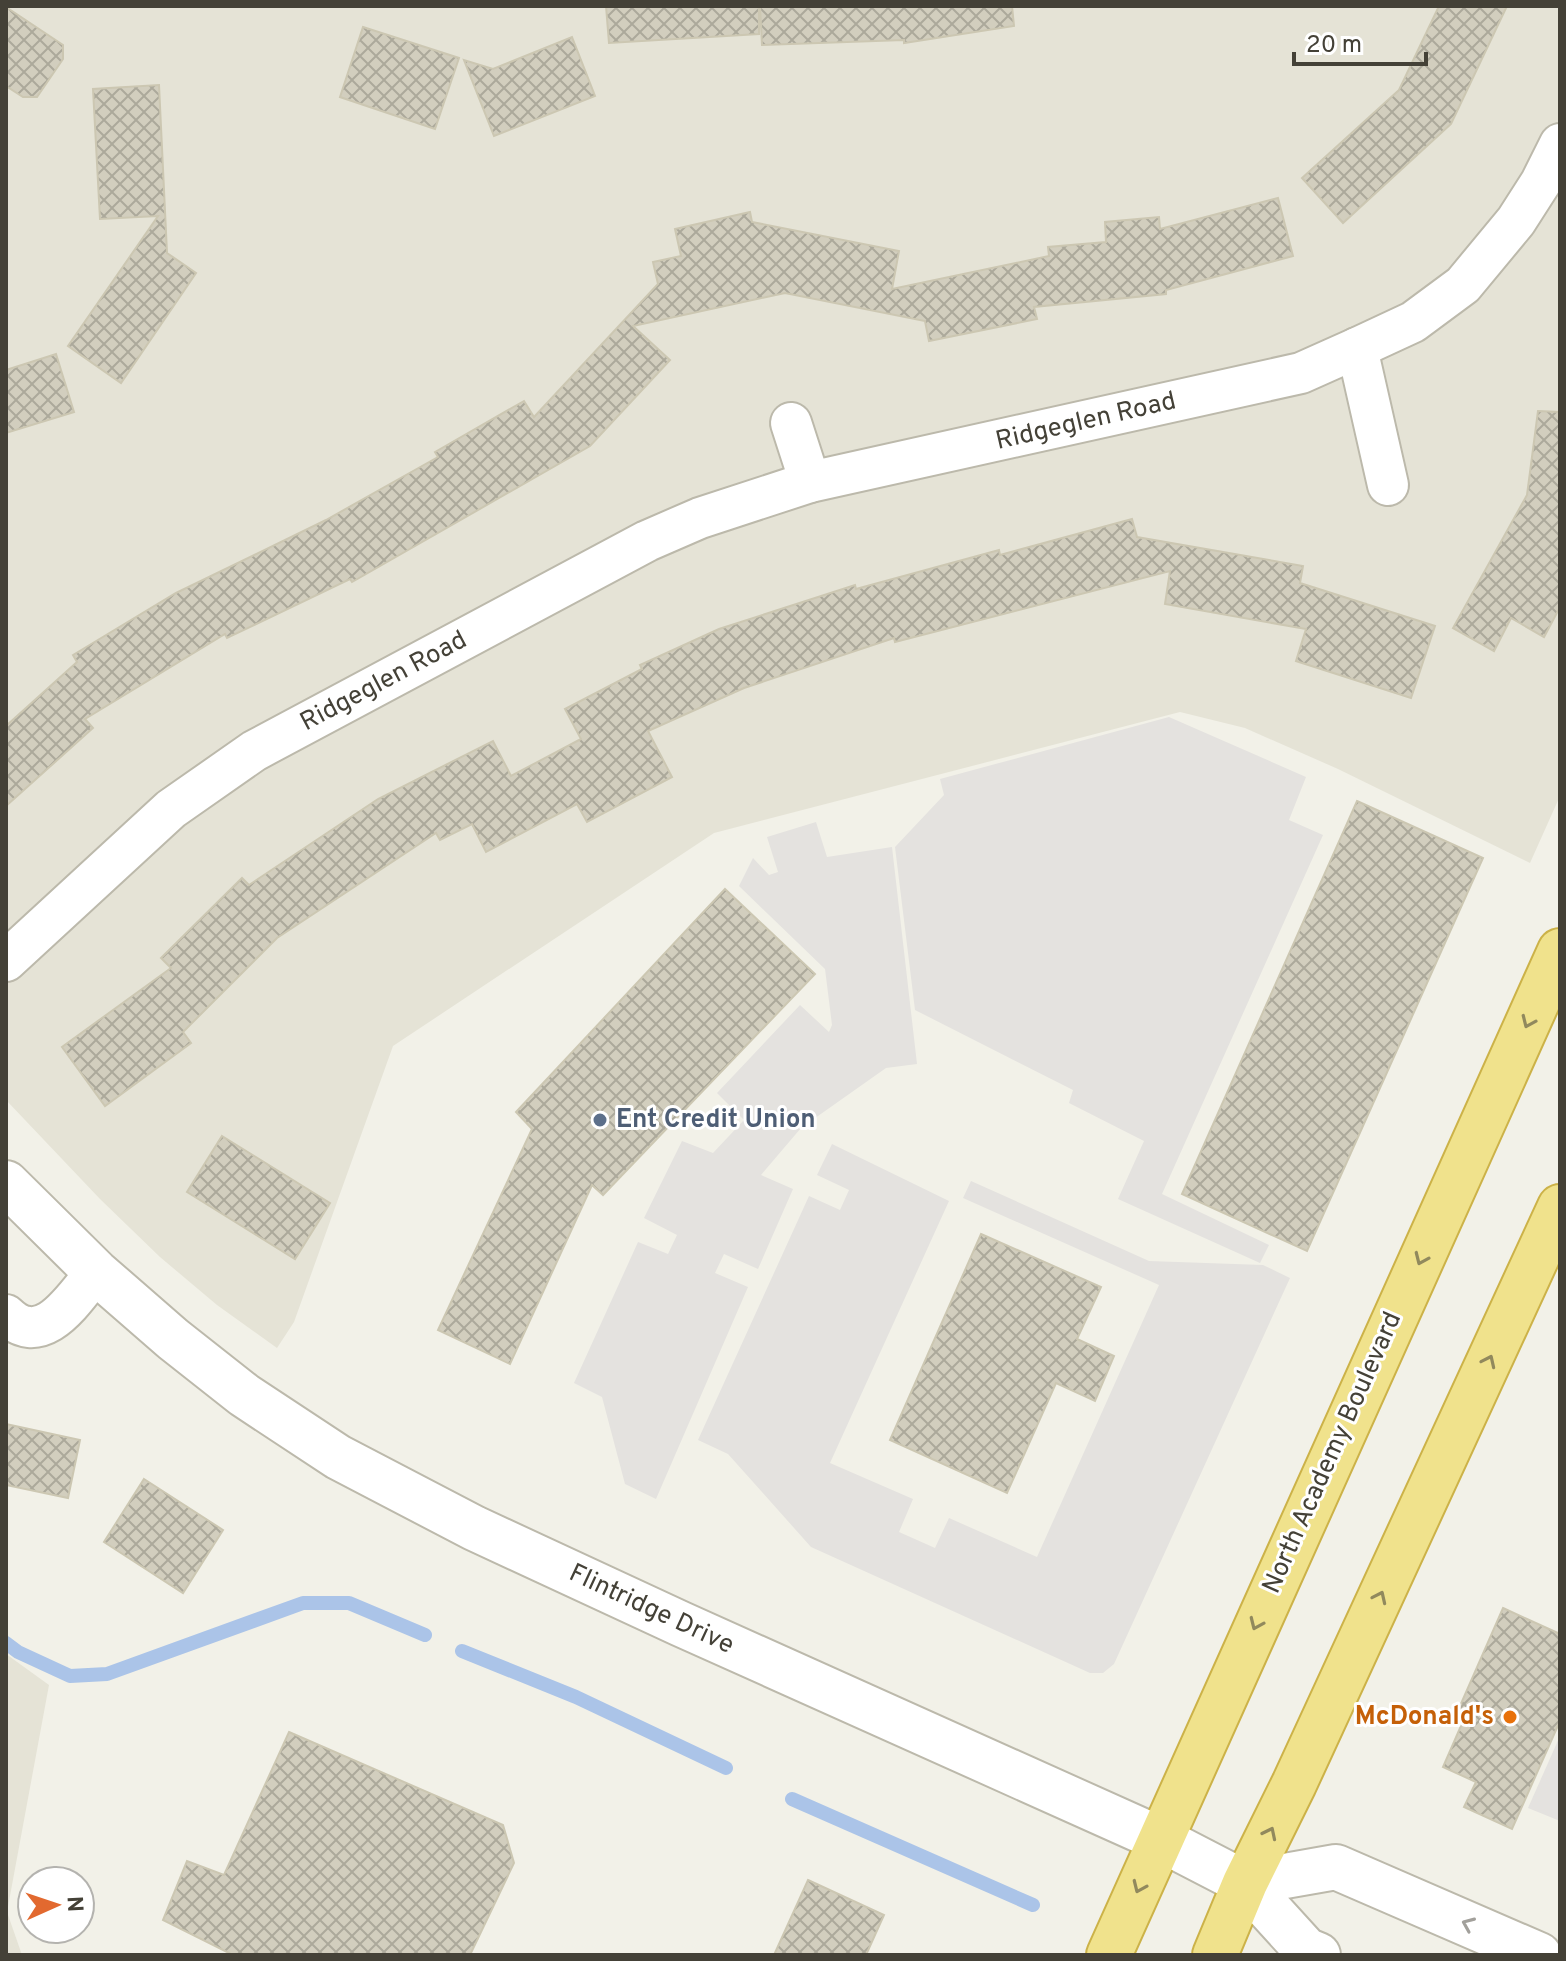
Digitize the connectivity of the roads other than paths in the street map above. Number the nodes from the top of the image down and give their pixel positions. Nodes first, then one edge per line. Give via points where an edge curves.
1 (1560, 144) edge
2 (1357, 348) junction
3 (791, 423) dead end
4 (810, 482) junction
5 (1388, 485) dead end
6 (1560, 951) edge
7 (6, 961) edge
8 (6, 1183) edge
9 (1560, 1207) edge
10 (96, 1272) junction
11 (6, 1315) edge
12 (1160, 1839) junction
13 (1245, 1883) junction
14 (1109, 1955) edge
15 (1215, 1955) edge
16 (1318, 1955) edge
17 (1539, 1955) edge

1 - 2 street, Ridgeglen Road via 1516,221 1463,285 1413,322
2 - 4 street, Ridgeglen Road via 1301,373
2 - 5 street
3 - 4 street
4 - 7 street, Ridgeglen Road via 647,541 254,751 171,809
6 -> 12 highway, North Academy Boulevard
8 - 10 street, Flintridge Drive
13 -> 9 highway
10 - 11 street via 52,1322 39,1328
10 - 12 street, Flintridge Drive via 244,1395 413,1498
12 - 13 street, Flintridge Drive
12 -> 14 highway, North Academy Boulevard
13 - 15 highway
13 - 16 street, Flintridge Drive via 1306,1950
17 -> 13 street via 1336,1867

